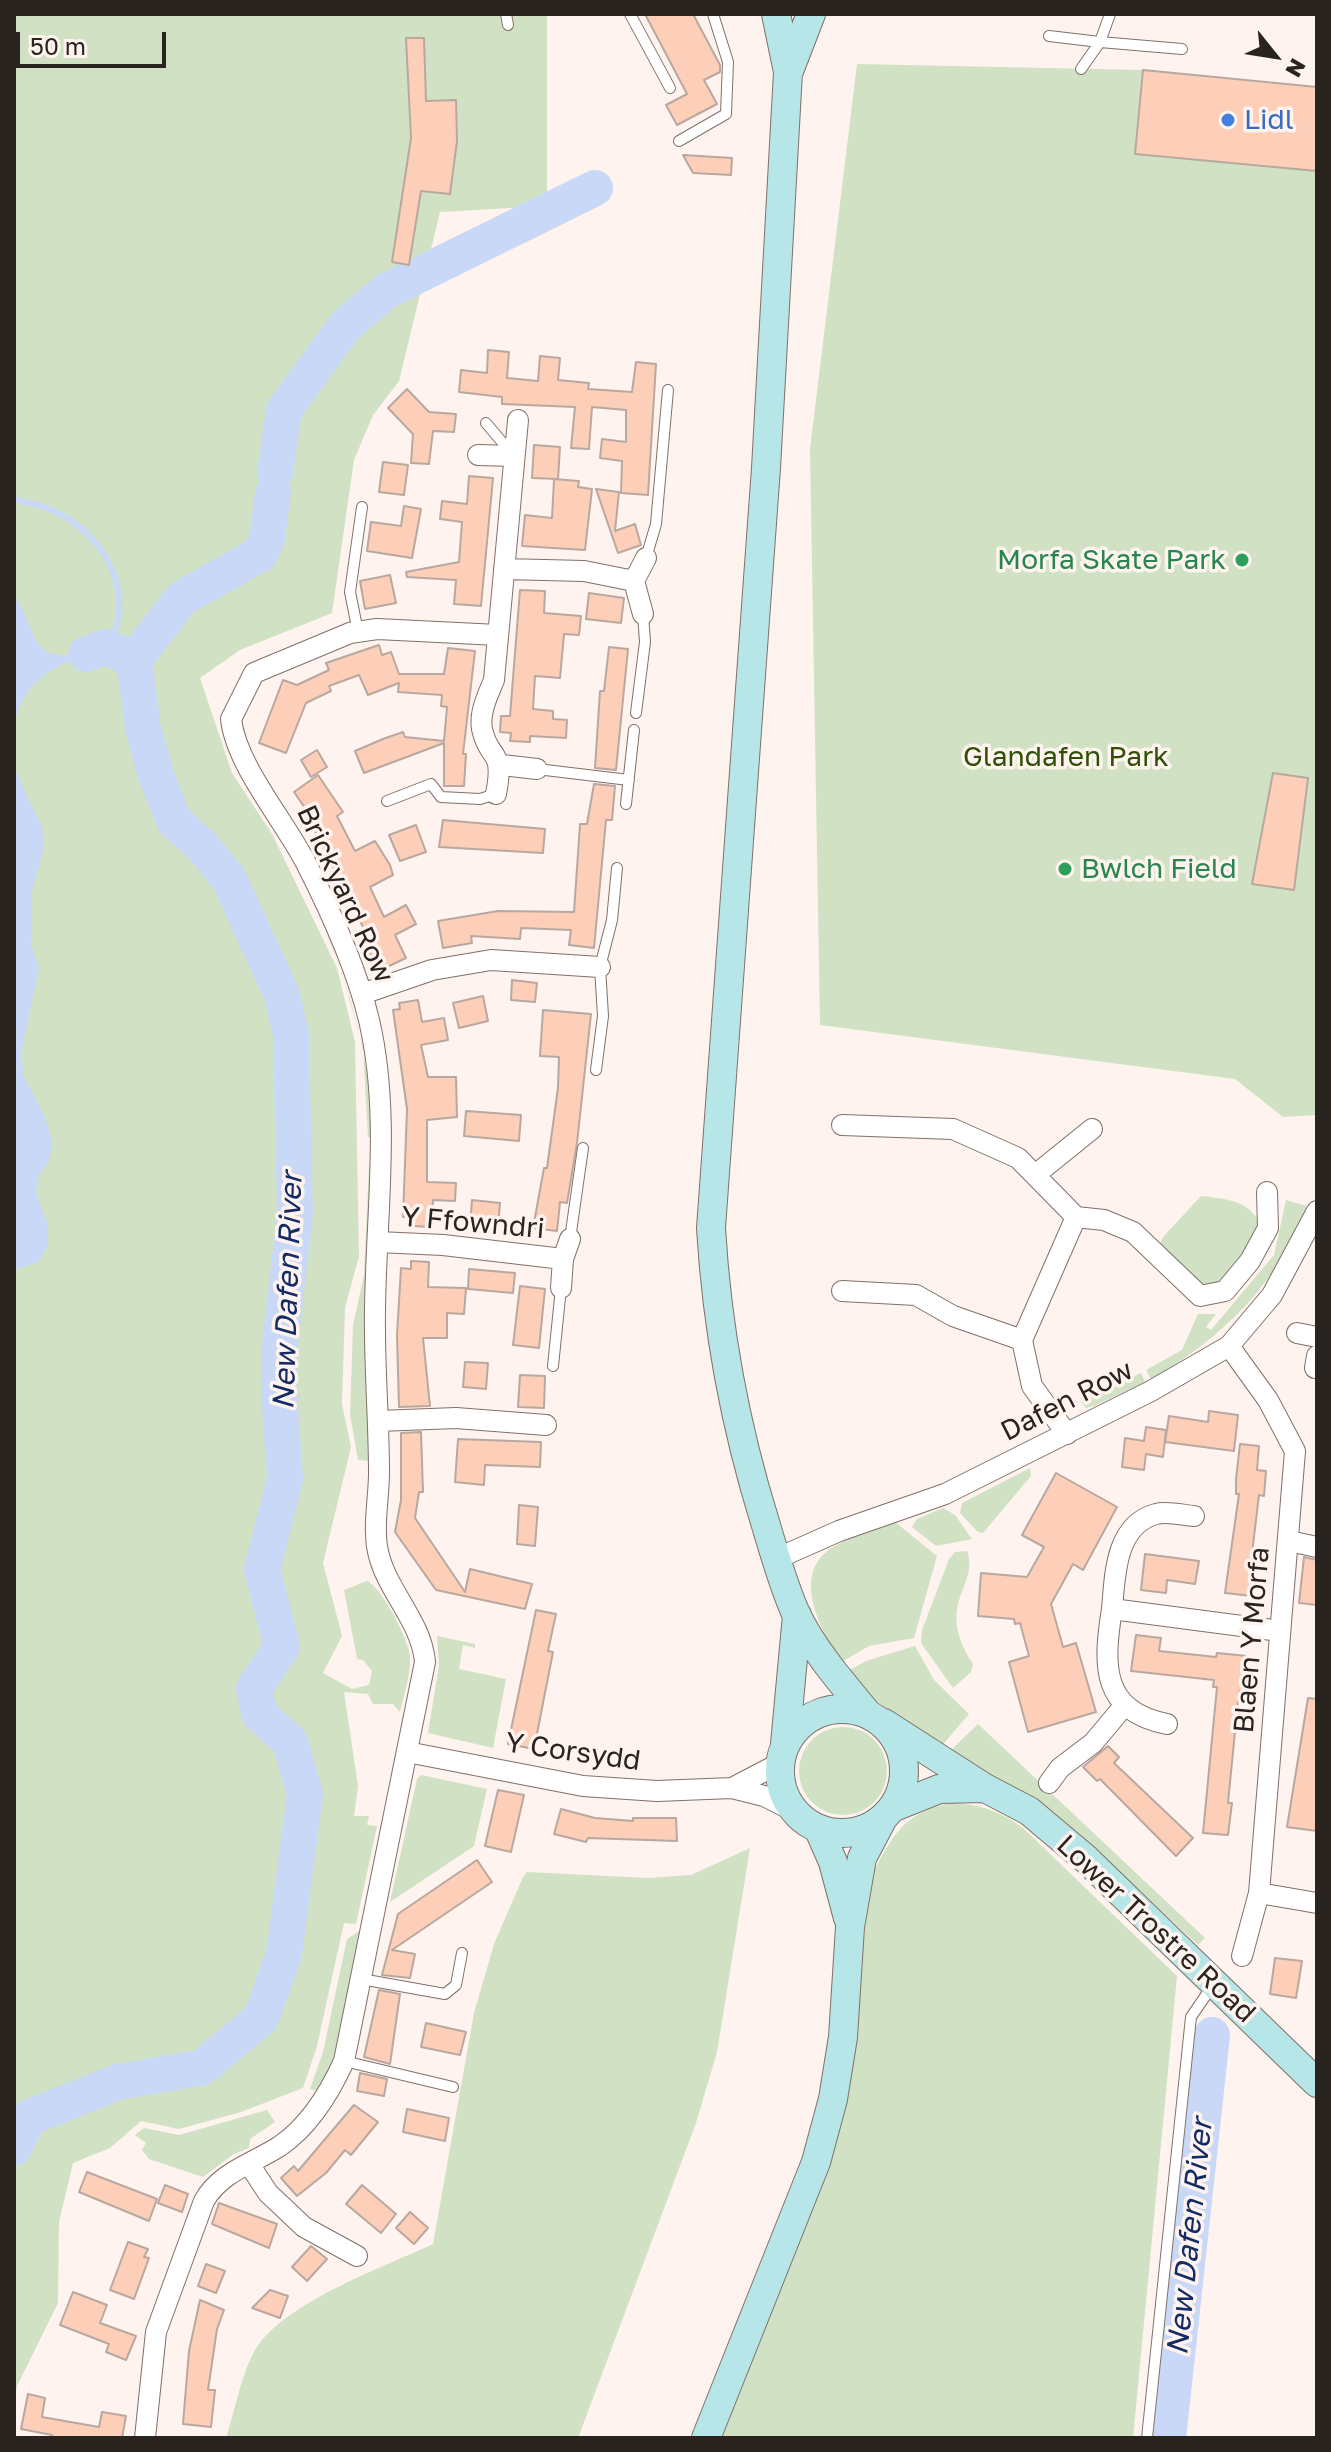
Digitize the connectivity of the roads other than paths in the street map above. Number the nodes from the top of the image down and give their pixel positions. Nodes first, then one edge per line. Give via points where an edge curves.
1 (630, 14) edge
2 (713, 14) edge
3 (776, 14) edge
4 (811, 14) edge
5 (1110, 14) edge
6 (1049, 36) dead end
7 (1100, 42) junction
8 (1182, 49) dead end
9 (1081, 69) dead end
10 (788, 72) junction
11 (670, 88) dead end
12 (679, 141) dead end
13 (668, 390) dead end
14 (518, 420) dead end
15 (486, 423) dead end
16 (478, 455) dead end
17 (514, 456) junction
18 (362, 507) dead end
19 (646, 558) joint
20 (504, 569) junction
21 (634, 581) junction
22 (643, 614) joint
23 (358, 632) junction
24 (498, 635) junction
25 (636, 713) dead end
26 (634, 730) dead end
27 (502, 765) junction
28 (537, 769) joint
29 (629, 780) junction
30 (496, 794) joint
31 (387, 801) dead end
32 (626, 804) dead end
33 (617, 868) dead end
34 (600, 967) junction
35 (362, 994) junction
36 (596, 1070) dead end
37 (842, 1125) dead end
38 (1092, 1129) dead end
39 (583, 1148) dead end
40 (1035, 1175) junction
41 (1267, 1192) dead end
42 (1317, 1211) edge
43 (1076, 1217) junction
44 (570, 1239) joint
45 (378, 1242) junction
46 (563, 1259) junction
47 (561, 1288) joint
48 (842, 1291) dead end
49 (1022, 1340) junction
50 (1229, 1346) junction
51 (553, 1366) dead end
52 (378, 1421) junction
53 (546, 1425) dead end
54 (1067, 1434) junction
55 (1194, 1516) dead end
56 (1289, 1541) junction
57 (1317, 1547) edge
58 (776, 1559) junction
59 (1112, 1609) junction
60 (797, 1615) junction
61 (1280, 1631) junction
62 (1124, 1706) junction
63 (876, 1718) junction
64 (1167, 1724) dead end
65 (407, 1752) junction
66 (783, 1754) junction
67 (1049, 1783) dead end
68 (732, 1788) junction
69 (985, 1788) junction
70 (794, 1811) junction
71 (888, 1814) junction
72 (819, 1830) junction
73 (1259, 1893) junction
74 (1317, 1903) edge
75 (850, 1927) junction
76 (462, 1953) dead end
77 (1242, 1956) dead end
78 (361, 1979) junction
79 (1215, 1982) junction
80 (344, 2061) junction
81 (1317, 2083) edge
82 (453, 2087) dead end
83 (249, 2164) junction
84 (357, 2256) dead end
85 (145, 2438) edge
86 (706, 2438) edge
87 (1147, 2438) edge

1 - 11 lane
2 - 12 lane via 728,62 726,114
3 - 10 main road
4 - 10 main road
5 - 7 lane
6 - 7 lane
7 - 8 lane
7 - 9 lane
10 - 58 main road via 766,468 711,1228 715,1294 732,1398
13 - 19 lane via 656,524
14 - 17 street
15 - 17 lane
16 - 17 street
17 - 20 street
18 - 23 lane via 350,592
19 - 21 street
20 - 21 street via 584,571
20 - 24 street
21 - 22 street
22 - 25 lane
23 - 24 street, Brickyard Row
23 - 35 street, Brickyard Row via 254,673 231,719 237,744 306,863
24 - 27 street via 482,730
26 - 29 lane
27 - 28 street
27 - 30 street
28 - 29 lane
29 - 32 lane
30 - 31 lane via 480,799 441,797 431,784
33 - 34 lane
34 - 35 street via 491,960 432,970
34 - 36 lane via 603,1016
35 - 45 street, Brickyard Row via 378,1088
37 - 40 street via 953,1129 1018,1158
38 - 40 street
39 - 44 lane
40 - 43 street
41 - 43 street via 1268,1228 1250,1261 1225,1291 1200,1296 1133,1232 1104,1220
42 - 50 street, Dafen Row via 1272,1295
43 - 49 street
44 - 46 street, Y Ffowndri
45 - 46 street, Y Ffowndri
45 - 52 street, Brickyard Row
46 - 47 street, Y Ffowndri
47 - 51 lane
48 - 49 street via 916,1295 953,1316
49 - 54 street via 1032,1386
50 - 54 street, Dafen Row
50 - 56 street, Blaen Y Morfa via 1268,1400 1295,1451
52 - 53 street via 456,1418
52 - 65 street, Brickyard Row via 380,1560 423,1645 425,1662
54 - 58 street, Dafen Row via 945,1494
55 - 59 street via 1157,1513 1134,1528 1117,1556
56 - 57 street
56 - 61 street, Blaen Y Morfa
58 - 60 main road
59 - 61 street
59 - 62 street via 1105,1654 1112,1685
60 - 63 main road via 835,1675
60 - 66 main road
61 - 73 street, Blaen Y Morfa
62 - 64 street via 1141,1719
62 - 67 street
63 - 66 main road via 839,1709 812,1716 796,1728
63 - 69 main road, Lower Trostre Road
63 - 71 main road via 903,1756 905,1775
65 - 68 street, Y Corsydd via 583,1786 657,1791
65 - 78 street
66 - 68 street, Y Corsydd
66 - 70 main road via 780,1782
68 - 70 street, Y Corsydd
69 - 71 main road, Lower Trostre Road via 939,1789
69 - 79 main road, Lower Trostre Road via 1029,1811 1064,1840
70 - 72 main road
71 - 72 main road via 850,1834
71 - 75 main road via 862,1858
72 - 75 main road
73 - 74 street
73 - 77 street, Blaen Y Morfa
75 - 86 main road via 843,2037 816,2162
76 - 78 lane via 456,1985 445,1994
78 - 80 street
79 - 81 main road, Lower Trostre Road
79 - 87 lane via 1191,2017
80 - 82 lane
80 - 83 street via 332,2089 310,2117 282,2144
83 - 84 street via 268,2193 304,2227
83 - 85 street via 211,2189 204,2201 156,2332

